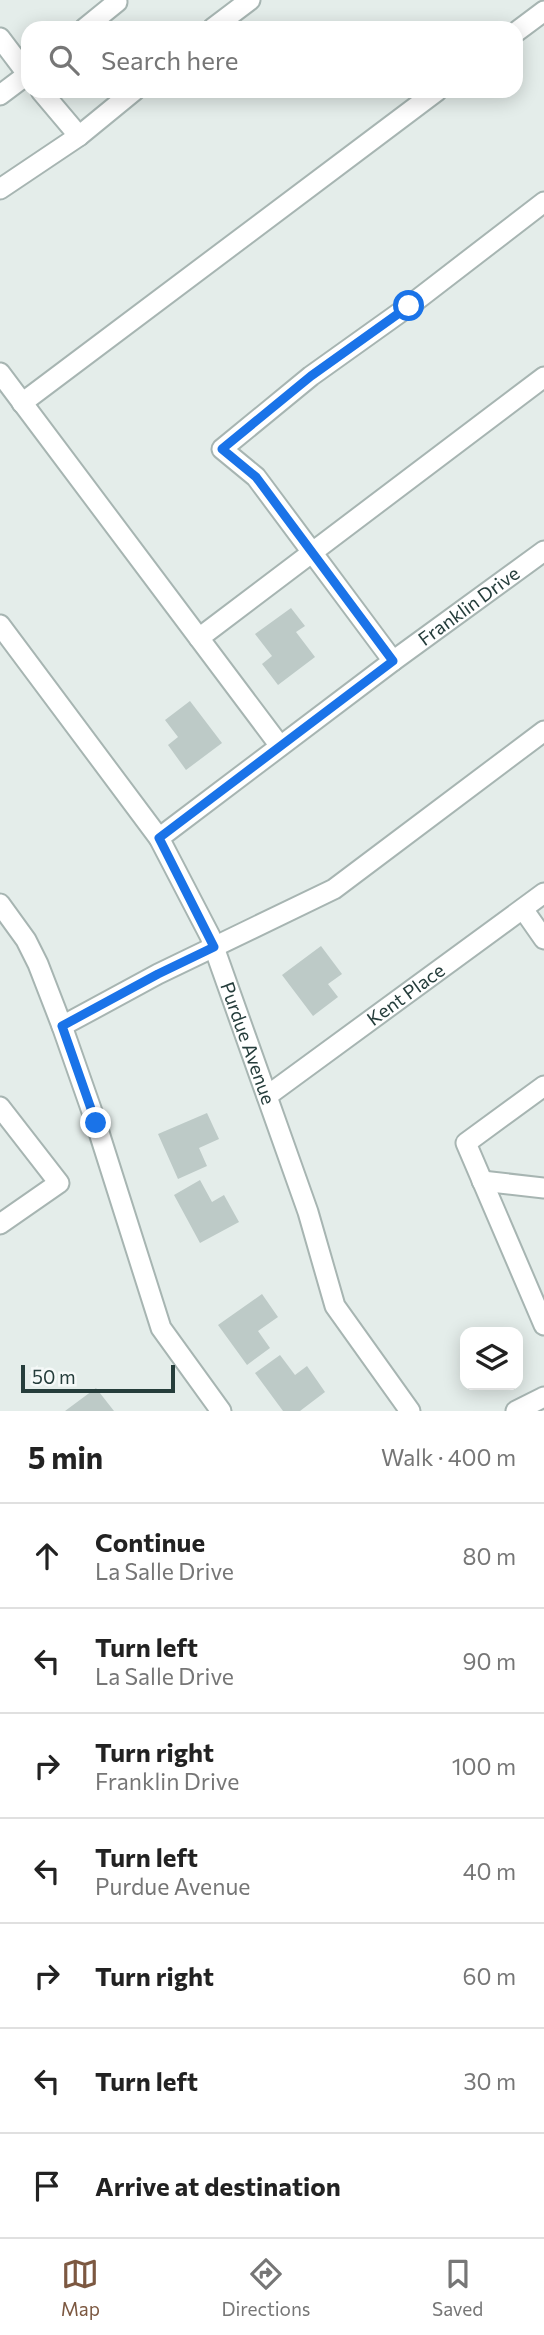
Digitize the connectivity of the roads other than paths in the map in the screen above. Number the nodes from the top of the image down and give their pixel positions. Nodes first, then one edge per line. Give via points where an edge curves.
1 (250, 0) edge
2 (117, 2) dead end
3 (544, 11) edge
4 (94, 21) edge
5 (222, 21) edge
6 (523, 27) edge
7 (0, 38) edge
8 (21, 65) edge
9 (21, 79) edge
10 (0, 95) edge
11 (47, 98) edge
12 (125, 98) edge
13 (429, 98) edge
14 (79, 136) junction
15 (0, 188) edge
16 (544, 202) edge
17 (0, 373) edge
18 (544, 377) edge
19 (22, 403) junction
20 (544, 551) edge
21 (313, 553) junction
22 (0, 625) edge
23 (199, 638) junction
24 (393, 661) junction
25 (544, 731) edge
26 (280, 746) junction
27 (159, 838) junction
28 (544, 893) edge
29 (0, 904) edge
30 (523, 909) junction
31 (544, 939) edge
32 (214, 947) junction
33 (62, 1026) junction
34 (544, 1086) edge
35 (267, 1096) junction
36 (0, 1107) edge
37 (482, 1181) junction
38 (544, 1188) edge
39 (0, 1224) edge
40 (544, 1325) edge
41 (544, 1397) edge
42 (221, 1411) edge
43 (411, 1411) edge
44 (516, 1411) edge

1 - 5 street
2 - 4 street
3 - 6 street
7 - 8 street
9 - 10 street
11 - 14 street
12 - 14 street
13 - 19 street
14 - 15 street
16 - 21 street via 311,376 222,449 256,477
17 - 19 street
18 - 21 street
19 - 23 street
20 - 24 street, Franklin Drive
21 - 23 street
21 - 24 street
22 - 27 street, Purdue Avenue
23 - 26 street
24 - 26 street, Franklin Drive
25 - 32 street via 334,889
26 - 27 street, Franklin Drive
27 - 32 street, Purdue Avenue
28 - 30 street, Kent Place
29 - 33 street via 32,952
30 - 31 street
30 - 35 street, Kent Place
32 - 33 street
32 - 35 street, Purdue Avenue
33 - 42 street via 161,1328
34 - 37 street via 466,1143
35 - 43 street, Purdue Avenue via 335,1306
36 - 39 street via 59,1182
37 - 38 street
37 - 40 street
41 - 44 street

